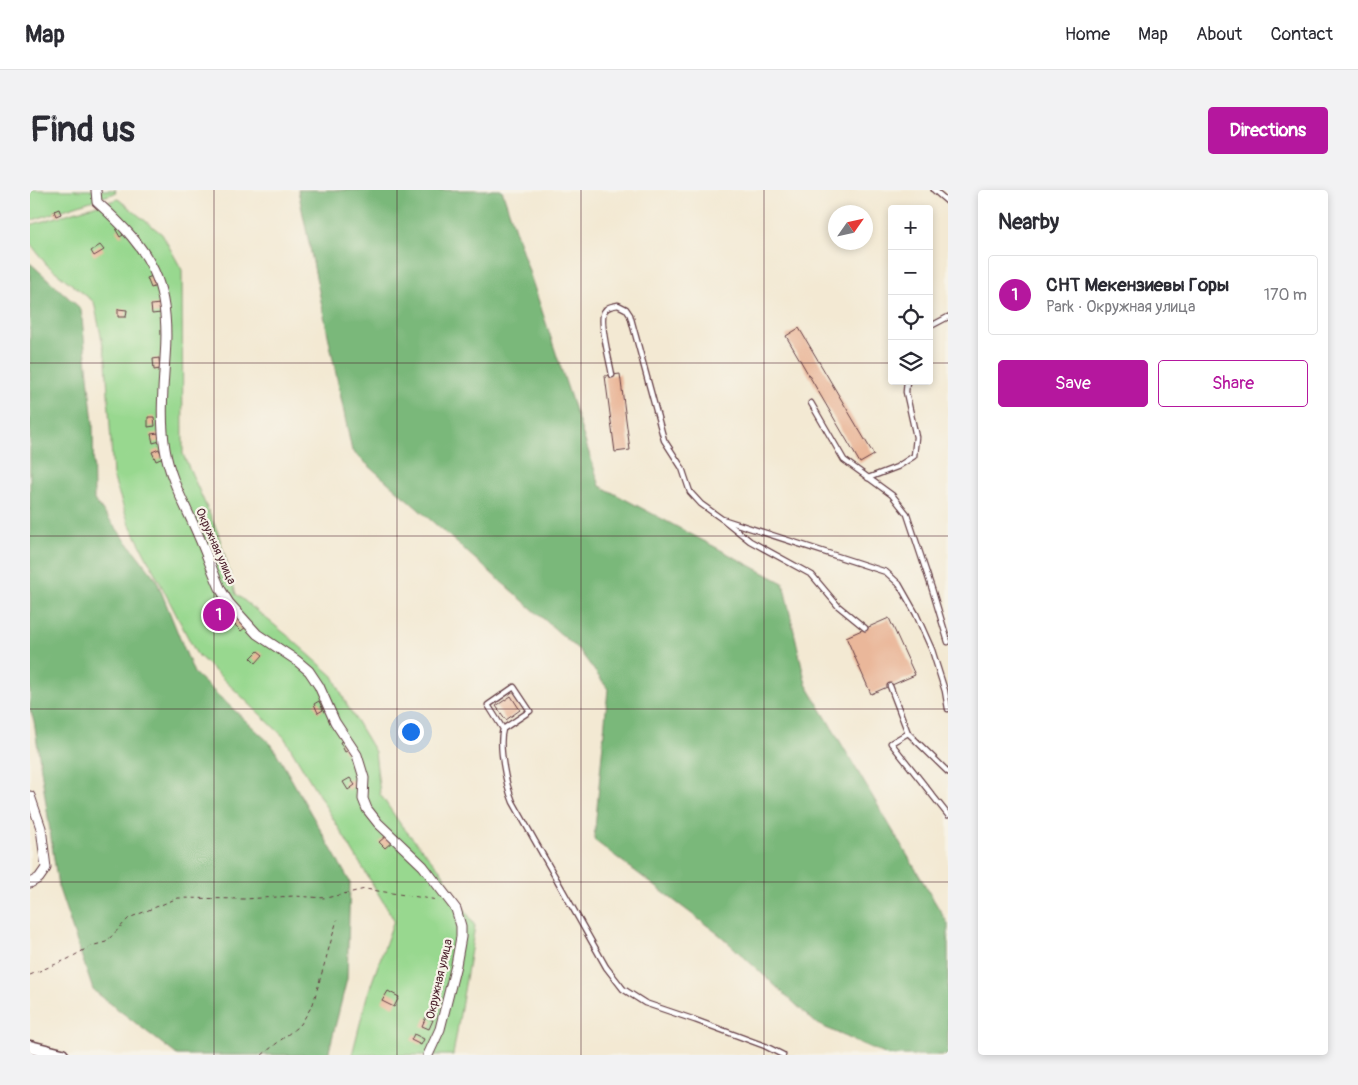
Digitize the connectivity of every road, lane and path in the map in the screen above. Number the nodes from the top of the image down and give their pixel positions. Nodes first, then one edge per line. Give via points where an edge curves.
1 (96, 190) edge
2 (934, 190) edge
3 (948, 202) edge
4 (948, 317) edge
5 (933, 326) edge
6 (612, 375) dead end
7 (907, 385) edge
8 (811, 403) dead end
9 (868, 478) junction
10 (722, 519) junction
11 (865, 628) dead end
12 (948, 642) edge
13 (890, 686) dead end
14 (948, 709) edge
15 (503, 729) junction
16 (908, 733) junction
17 (948, 772) edge
18 (30, 796) edge
19 (948, 815) edge
20 (30, 883) edge
21 (450, 902) junction
22 (337, 920) dead end
23 (30, 975) edge
24 (30, 1047) edge
25 (62, 1055) edge
26 (262, 1055) edge
27 (428, 1055) edge
28 (784, 1055) edge

1 - 21 street, Окружная улица via 98,202 130,233 153,266 160,284 167,331 162,409 165,450 175,484 221,590 257,634 309,672 319,686 334,722 357,755 364,778 363,799 367,809 423,866
2 - 3 lane
4 - 5 lane
6 - 10 lane via 602,322 607,308 618,305 630,315 664,440 682,468 690,492
7 - 9 lane via 916,437 914,456
8 - 9 lane via 844,460
9 - 12 lane via 892,495 906,514
10 - 11 lane via 750,541 812,575 838,606
10 - 14 lane via 886,572 900,584 928,641
13 - 16 lane
15 - 15 lane via 488,705 514,687 530,711
15 - 28 lane via 500,737 507,788 513,802 606,967 623,990 645,1003 703,1022
16 - 17 lane
16 - 19 lane via 891,743
18 - 20 street via 40,828 46,868 39,878
21 - 23 path via 365,889 326,898 178,898 129,918 106,942
21 - 27 street, Окружная улица via 458,915 461,937 440,1029
22 - 26 path via 313,1004 301,1024
24 - 25 main road

